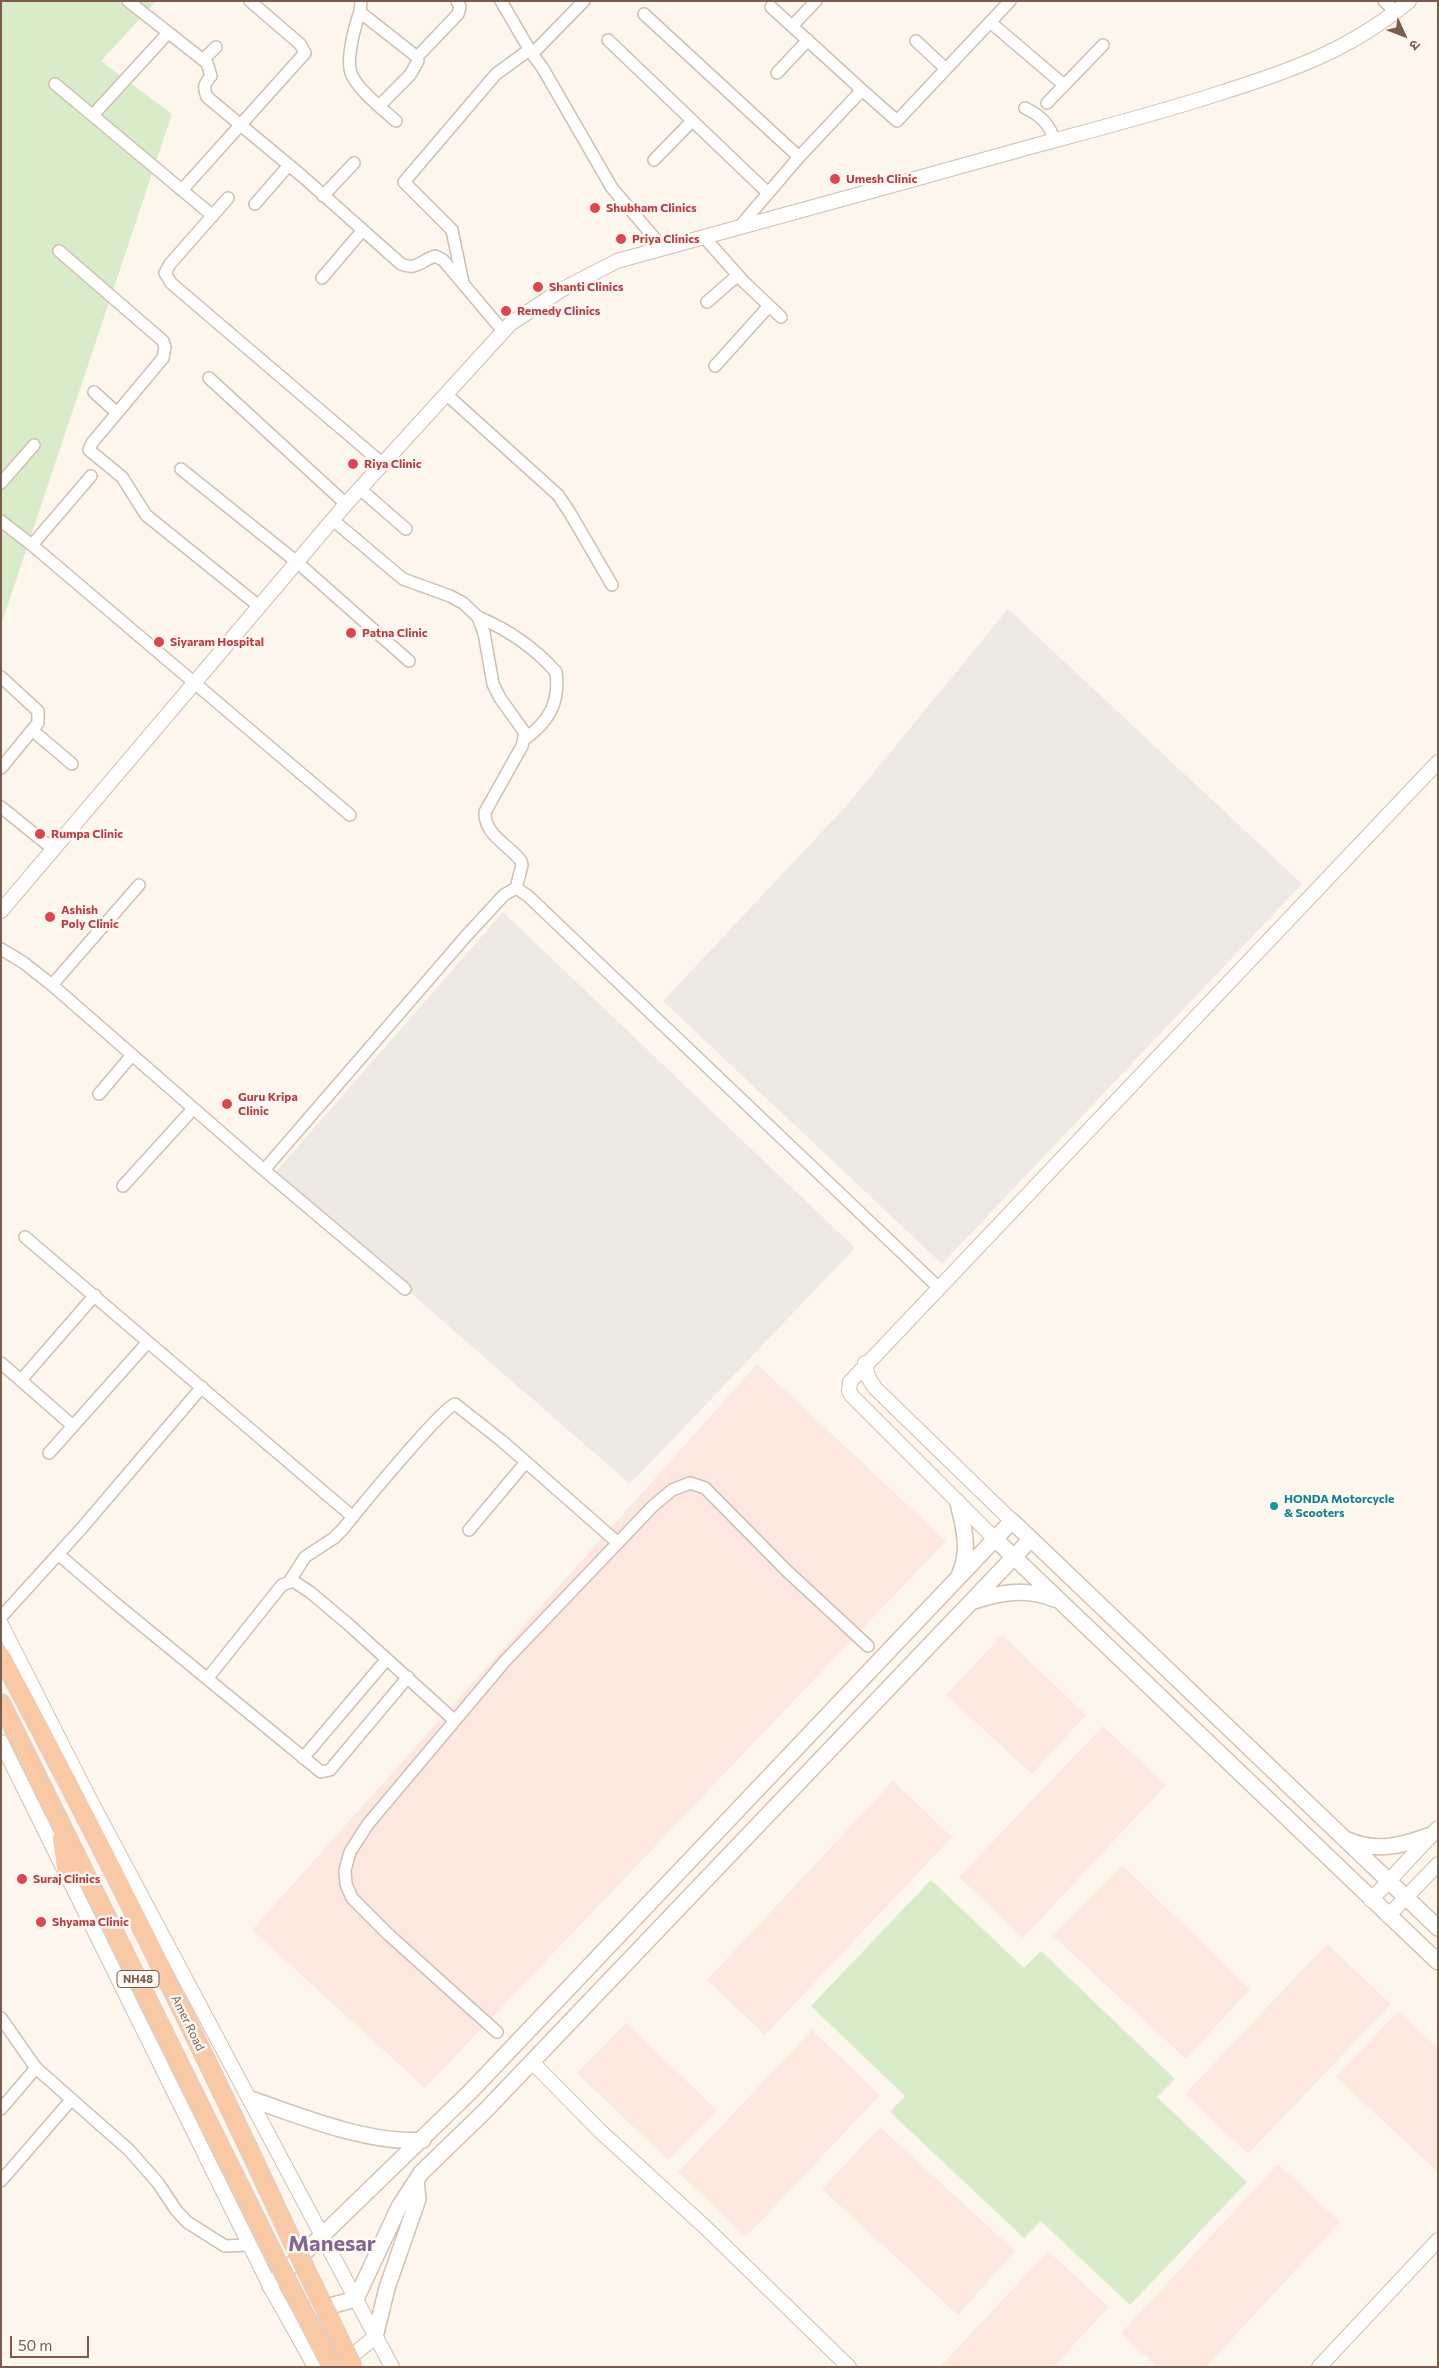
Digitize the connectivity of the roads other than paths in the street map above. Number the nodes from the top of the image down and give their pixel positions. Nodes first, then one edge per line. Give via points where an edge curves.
1 (128, 1) edge
2 (250, 1) edge
3 (457, 1) edge
4 (501, 1) edge
5 (584, 1) edge
6 (816, 1) edge
7 (1010, 1) edge
8 (1384, 1) edge
9 (1409, 1) edge
10 (360, 6) edge
11 (771, 7) dead end
12 (1396, 12) junction
13 (644, 14) dead end
14 (990, 22) junction
15 (792, 26) junction
16 (168, 33) junction
17 (918, 39) dead end
18 (608, 40) dead end
19 (808, 40) junction
20 (1103, 45) dead end
21 (216, 47) dead end
22 (530, 52) junction
23 (417, 57) junction
24 (203, 60) junction
25 (948, 67) junction
26 (777, 73) dead end
27 (55, 84) dead end
28 (1064, 85) junction
29 (862, 90) junction
30 (1046, 103) dead end
31 (380, 106) junction
32 (1025, 108) dead end
33 (93, 116) junction
34 (692, 120) junction
35 (396, 121) dead end
36 (241, 124) junction
37 (1054, 140) junction
38 (799, 157) junction
39 (654, 160) dead end
40 (354, 162) dead end
41 (289, 165) junction
42 (182, 190) junction
43 (768, 193) junction
44 (323, 196) junction
45 (228, 198) dead end
46 (255, 204) dead end
47 (213, 216) junction
48 (741, 225) junction
49 (362, 231) junction
50 (704, 236) junction
51 (663, 248) junction
52 (59, 251) dead end
53 (738, 275) junction
54 (322, 278) dead end
55 (464, 284) junction
56 (707, 302) dead end
57 (769, 306) junction
58 (781, 317) dead end
59 (503, 331) junction
60 (715, 366) dead end
61 (209, 378) dead end
62 (94, 392) dead end
63 (446, 394) junction
64 (117, 413) junction
65 (34, 444) dead end
66 (383, 464) junction
67 (181, 469) dead end
68 (91, 476) dead end
69 (1, 483) edge
70 (360, 489) junction
71 (346, 504) junction
72 (333, 520) junction
73 (1, 521) edge
74 (406, 530) dead end
75 (32, 545) junction
76 (298, 563) junction
77 (612, 584) dead end
78 (260, 607) junction
79 (478, 617) junction
80 (409, 661) dead end
81 (1, 677) edge
82 (195, 682) junction
83 (32, 730) junction
84 (525, 739) junction
85 (1438, 762) edge
86 (72, 764) dead end
87 (1, 768) edge
88 (1, 807) edge
89 (350, 815) dead end
90 (53, 849) junction
91 (139, 885) dead end
92 (516, 888) junction
93 (1, 911) edge
94 (1, 949) edge
95 (52, 985) junction
96 (132, 1056) junction
97 (99, 1094) dead end
98 (193, 1109) junction
99 (264, 1170) junction
100 (123, 1186) dead end
101 (25, 1237) dead end
102 (938, 1287) junction
103 (406, 1289) dead end
104 (95, 1295) junction
105 (148, 1342) junction
106 (1, 1363) edge
107 (865, 1364) junction
108 (21, 1380) junction
109 (202, 1387) junction
110 (73, 1426) junction
111 (49, 1453) dead end
112 (526, 1462) junction
113 (958, 1504) junction
114 (353, 1516) junction
115 (1012, 1521) junction
116 (468, 1530) dead end
117 (995, 1539) junction
118 (1031, 1539) junction
119 (618, 1543) junction
120 (58, 1554) junction
121 (1014, 1558) junction
122 (957, 1579) junction
123 (288, 1582) junction
124 (973, 1601) junction
125 (1060, 1601) junction
126 (1, 1617) edge
127 (1, 1624) edge
128 (868, 1646) dead end
129 (888, 1654) junction
130 (1, 1656) edge
131 (388, 1659) junction
132 (906, 1670) junction
133 (408, 1677) junction
134 (207, 1679) junction
135 (1, 1703) edge
136 (454, 1720) junction
137 (1, 1742) edge
138 (303, 1758) junction
139 (64, 1774) junction
140 (86, 1792) junction
141 (59, 1822) junction
142 (1435, 1831) edge
143 (1342, 1837) junction
144 (1438, 1864) edge
145 (67, 1874) junction
146 (1388, 1880) junction
147 (1406, 1898) junction
148 (1371, 1900) junction
149 (1388, 1916) junction
150 (1438, 1928) edge
151 (1438, 1962) edge
152 (1, 2018) edge
153 (497, 2032) dead end
154 (532, 2062) junction
155 (36, 2068) junction
156 (251, 2099) junction
157 (71, 2100) junction
158 (1, 2109) edge
159 (422, 2140) junction
160 (1, 2181) edge
161 (416, 2181) junction
162 (324, 2236) junction
163 (1438, 2240) edge
164 (251, 2245) junction
165 (270, 2286) junction
166 (356, 2299) junction
167 (288, 2317) junction
168 (375, 2337) junction
169 (315, 2367) edge
170 (332, 2367) edge
171 (338, 2367) edge
172 (353, 2367) edge
173 (392, 2367) edge
174 (849, 2367) edge
175 (1319, 2367) edge

1 - 16 street
2 - 36 street via 300,44 305,53
3 - 23 street via 460,7 458,14
4 - 22 street
5 - 22 street
6 - 15 street
7 - 14 street
8 - 12 street
9 - 12 street
10 - 23 street
10 - 31 street via 353,34 350,72
11 - 15 street
12 - 37 street via 1370,31 1317,60 1179,106
13 - 38 street
14 - 25 street
14 - 28 street
15 - 19 street
16 - 24 street
16 - 33 street
17 - 25 street
18 - 34 street
19 - 26 street
19 - 29 street
20 - 28 street
21 - 24 street
22 - 51 street via 542,67 612,188
22 - 55 street via 496,74 404,182 452,230
23 - 31 street via 410,76
24 - 36 street via 211,76 205,83 207,97
25 - 29 street via 897,120
27 - 33 street
28 - 30 street
29 - 38 street
31 - 35 street
32 - 37 street via 1039,115 1052,131
33 - 42 street
34 - 39 street
34 - 43 street
36 - 41 street
36 - 42 street
37 - 48 street
38 - 43 street
40 - 44 street
41 - 44 street
41 - 46 street
42 - 47 street
43 - 48 street
44 - 49 street
45 - 47 street
47 - 66 street via 170,264 165,273 171,283
48 - 50 street
49 - 54 street
49 - 55 street via 408,267 439,257
50 - 51 street
50 - 53 street
51 - 59 street via 617,261 562,290
52 - 64 street via 163,341 164,358
53 - 56 street
53 - 57 street
55 - 59 street
57 - 58 street
57 - 60 street
59 - 63 street
61 - 71 street
62 - 64 street
63 - 66 street
63 - 77 street via 558,495
64 - 78 street via 90,446 92,454 122,477 146,514
65 - 69 street
66 - 70 street
67 - 76 street
68 - 75 street
70 - 71 street
70 - 74 street
71 - 72 street
72 - 76 street
72 - 79 street via 403,579 450,596
73 - 75 street
75 - 82 street
76 - 78 street
76 - 80 street
78 - 82 street
79 - 84 street via 493,684 522,726
79 - 84 street via 517,636 556,672 558,688 551,712 540,728
81 - 83 street via 38,711 38,723
82 - 89 street
82 - 90 street
83 - 86 street
83 - 87 street
84 - 92 street via 485,812 484,821 522,865
85 - 102 street
88 - 90 street
90 - 93 street
91 - 95 street
92 - 99 street via 504,895 467,935
92 - 102 street
94 - 95 street
95 - 96 street
96 - 97 street
96 - 98 street
98 - 99 street
98 - 100 street
99 - 103 street
101 - 104 street
102 - 107 street
104 - 105 street
104 - 108 street
105 - 109 street
105 - 110 street
106 - 108 street
107 - 113 street via 850,1382 852,1396
107 - 115 street via 875,1388
108 - 110 street
109 - 114 street
109 - 120 street
110 - 111 street
112 - 114 street via 456,1404 452,1405
112 - 116 street
112 - 119 street
113 - 117 street
113 - 122 main road via 966,1541 964,1563
114 - 123 street via 334,1538 305,1557
115 - 117 main road
115 - 118 main road
117 - 121 main road
117 - 122 main road
118 - 121 main road
118 - 143 main road
119 - 128 street via 672,1490 690,1484 705,1488 787,1571
119 - 136 street via 505,1661
120 - 126 street
120 - 134 street
121 - 124 main road
121 - 125 main road
122 - 129 main road
123 - 131 street via 293,1581 310,1592
123 - 134 street
124 - 125 main road via 997,1593 1018,1592 1041,1594
124 - 132 main road
125 - 148 main road
127 - 140 street
129 - 132 main road
129 - 159 main road
130 - 139 highway, Amer Road / NH48
131 - 133 street
131 - 138 street
132 - 154 main road
133 - 136 street
133 - 138 street via 330,1770 321,1772
134 - 138 street
135 - 141 highway, Amer Road / NH48
136 - 153 street via 368,1824 350,1852 346,1884 352,1898 389,1935
137 - 145 street
139 - 140 highway
139 - 172 highway, Amer Road / NH48, bridge via 227,2102
140 - 156 street
141 - 145 highway
141 - 170 highway, Amer Road / NH48, bridge
142 - 143 main road via 1407,1844 1383,1848 1360,1846
142 - 146 street
143 - 146 main road
144 - 147 street
145 - 164 street
146 - 147 main road
146 - 148 street
147 - 149 street
147 - 150 main road
148 - 149 main road
149 - 151 main road
152 - 155 street
154 - 161 main road
154 - 174 street via 600,2131
155 - 157 street
155 - 158 street
156 - 159 main road via 354,2132 391,2140
156 - 162 street
157 - 160 street
157 - 164 street via 129,2150 187,2222 225,2246
159 - 162 main road
161 - 166 main road via 398,2208
161 - 168 main road via 418,2199 387,2288
162 - 165 main road
162 - 166 street
163 - 175 street
164 - 165 street
165 - 167 street
166 - 167 main road
166 - 168 street
167 - 169 street
168 - 171 street
168 - 173 street

